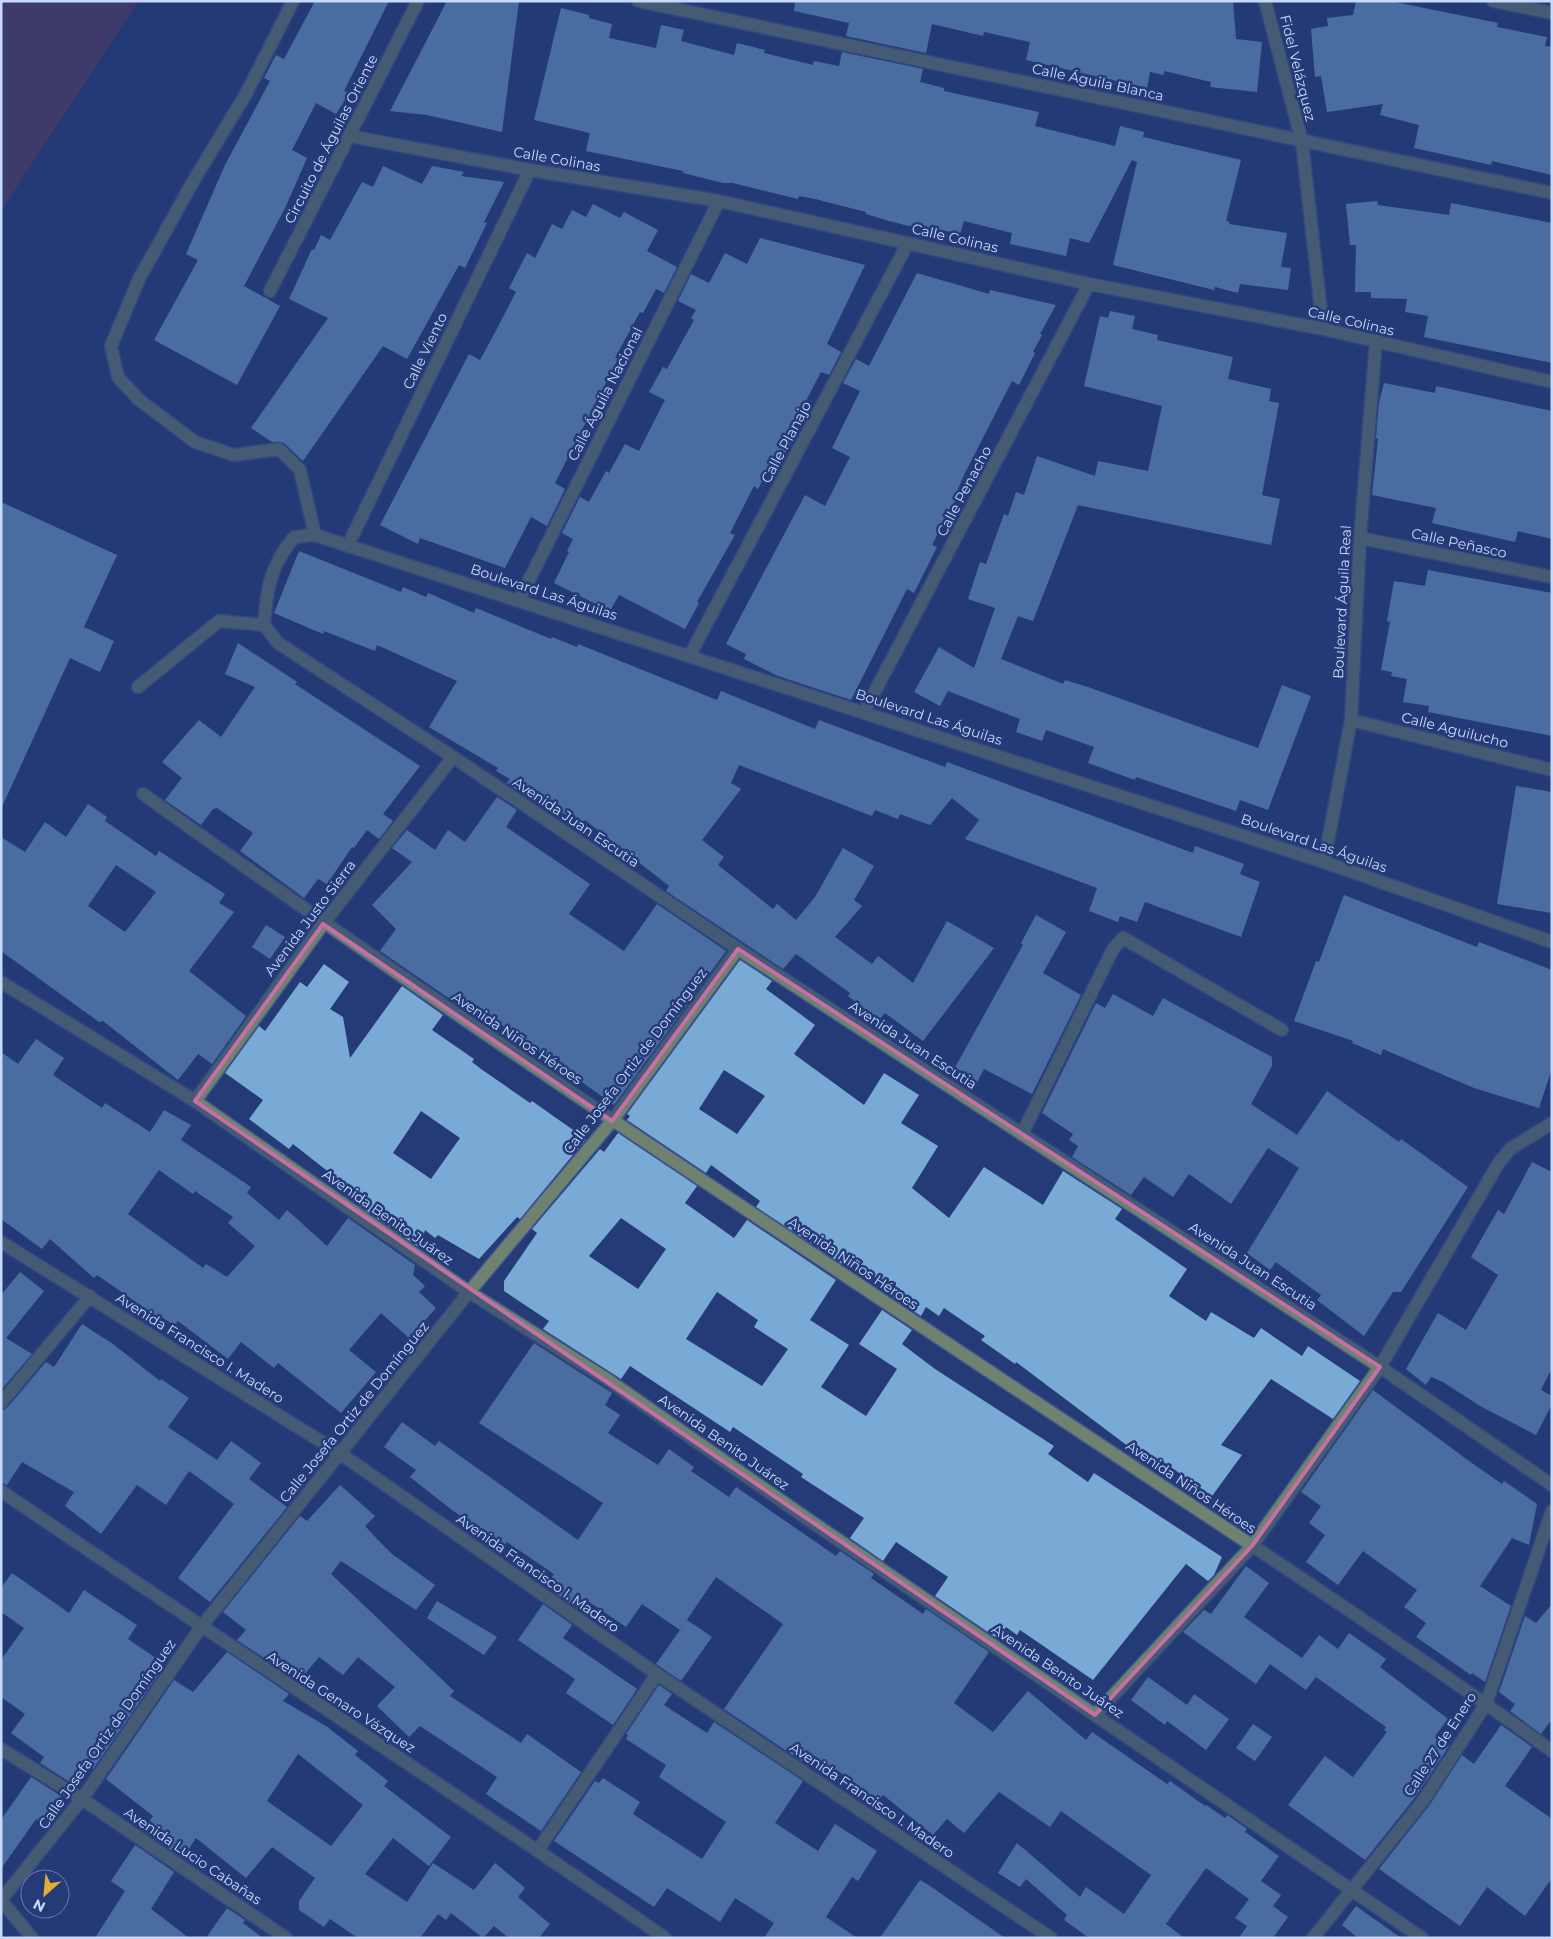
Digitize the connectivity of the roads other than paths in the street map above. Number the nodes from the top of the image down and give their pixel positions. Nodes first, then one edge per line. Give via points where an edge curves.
1 (292, 1) edge
2 (418, 1) edge
3 (638, 1) edge
4 (1266, 1) edge
5 (1493, 1) edge
6 (1552, 13) edge
7 (349, 136) junction
8 (1302, 142) junction
9 (530, 170) junction
10 (1552, 193) edge
11 (719, 201) junction
12 (908, 243) junction
13 (1089, 284) junction
14 (270, 291) dead end
15 (1323, 329) junction
16 (1376, 342) junction
17 (1552, 382) edge
18 (315, 535) junction
19 (1360, 538) junction
20 (348, 544) junction
21 (1552, 577) edge
22 (519, 600) junction
23 (264, 624) junction
24 (690, 655) junction
25 (138, 687) dead end
26 (864, 712) junction
27 (1350, 720) junction
28 (453, 757) junction
29 (1552, 770) edge
30 (142, 794) dead end
31 (1324, 862) junction
32 (323, 924) junction
33 (1552, 942) edge
34 (738, 949) junction
35 (1, 982) edge
36 (1282, 1030) dead end
37 (195, 1101) junction
38 (612, 1121) junction
39 (1552, 1123) edge
40 (1022, 1134) junction
41 (1, 1242) edge
42 (469, 1292) junction
43 (90, 1296) junction
44 (1380, 1367) junction
45 (1, 1403) edge
46 (341, 1454) junction
47 (1552, 1485) edge
48 (1, 1491) edge
49 (1552, 1511) edge
50 (1252, 1546) junction
51 (201, 1627) junction
52 (658, 1674) junction
53 (1486, 1704) junction
54 (1096, 1715) junction
55 (1, 1749) edge
56 (1552, 1751) edge
57 (82, 1799) junction
58 (538, 1850) junction
59 (1353, 1889) junction
60 (1, 1900) edge
61 (32, 1938) edge
62 (286, 1938) edge
63 (665, 1938) edge
64 (1051, 1938) edge
65 (1313, 1938) edge
66 (1422, 1938) edge

1 - 18 street via 246,94 139,279 111,346 118,377 138,399 195,442 234,455 279,449 300,470
2 - 7 street, Circuito de Águilas Oriente
3 - 8 street, Calle Águila Blanca
4 - 8 street, Fidel Velázquez
5 - 6 street
7 - 9 street, Calle Colinas
7 - 14 street, Circuito de Águilas Oriente
8 - 10 street, Calle Águila Blanca
8 - 15 street
9 - 11 street, Calle Colinas
9 - 20 street, Calle Viento
11 - 12 street, Calle Colinas
11 - 22 street, Calle Águila Nacional
12 - 13 street, Calle Colinas
12 - 24 street, Calle Planajo
13 - 15 street, Calle Colinas
13 - 26 street, Calle Penacho
15 - 16 street, Calle Colinas
16 - 17 street, Calle Colinas
16 - 19 street, Boulevard Águila Real
18 - 20 street, Boulevard Las Águilas
18 - 23 street, Boulevard Las Águilas via 294,537 280,555 267,589
19 - 21 street, Calle Peñasco
19 - 27 street, Boulevard Águila Real
20 - 22 street, Boulevard Las Águilas
22 - 24 street, Boulevard Las Águilas
23 - 25 street via 219,621
23 - 28 street, Avenida Juan Escutia via 278,643
24 - 26 street, Boulevard Las Águilas
26 - 31 street, Boulevard Las Águilas
27 - 29 street, Calle Aguilucho
27 - 31 street, Boulevard Águila Real
28 - 32 street, Avenida Justo Sierra
28 - 34 street, Avenida Juan Escutia
30 - 32 street, Avenida Niños Héroes
31 - 33 street, Boulevard Las Águilas
32 - 37 street, Avenida Justo Sierra
32 - 38 street, Avenida Niños Héroes
34 - 38 street, Calle Josefa Ortiz de Domínguez
34 - 40 street, Avenida Juan Escutia
35 - 37 street, Avenida Benito Juárez
36 - 40 street via 1123,938 1113,949
37 - 42 street, Avenida Benito Juárez
38 - 42 street, Calle Josefa Ortiz de Domínguez
38 - 50 street, Avenida Niños Héroes
39 - 44 street via 1510,1149 1498,1164
40 - 44 street, Avenida Juan Escutia
41 - 43 street, Avenida Francisco I. Madero
42 - 46 street, Calle Josefa Ortiz de Domínguez
42 - 54 street, Avenida Benito Juárez via 608,1380
43 - 45 street
43 - 46 street, Avenida Francisco I. Madero
44 - 47 street, Avenida Juan Escutia
44 - 50 street
46 - 51 street, Calle Josefa Ortiz de Domínguez
46 - 52 street, Avenida Francisco I. Madero
48 - 51 street, Avenida Genaro Vázquez
49 - 53 street, Calle 27 de Enero
50 - 53 street, Avenida Niños Héroes
50 - 54 street
51 - 57 street, Calle Josefa Ortiz de Domínguez
51 - 58 street, Avenida Genaro Vázquez
52 - 58 street
52 - 64 street, Avenida Francisco I. Madero
53 - 56 street, Avenida Niños Héroes
53 - 59 street, Calle 27 de Enero via 1423,1801
54 - 59 street, Avenida Benito Juárez
55 - 57 street, Avenida Lucio Cabañas
57 - 60 street, Calle Josefa Ortiz de Domínguez
57 - 62 street, Avenida Lucio Cabañas
58 - 63 street, Avenida Genaro Vázquez
59 - 65 street, Calle 27 de Enero
59 - 66 street, Avenida Benito Juárez
60 - 61 street

